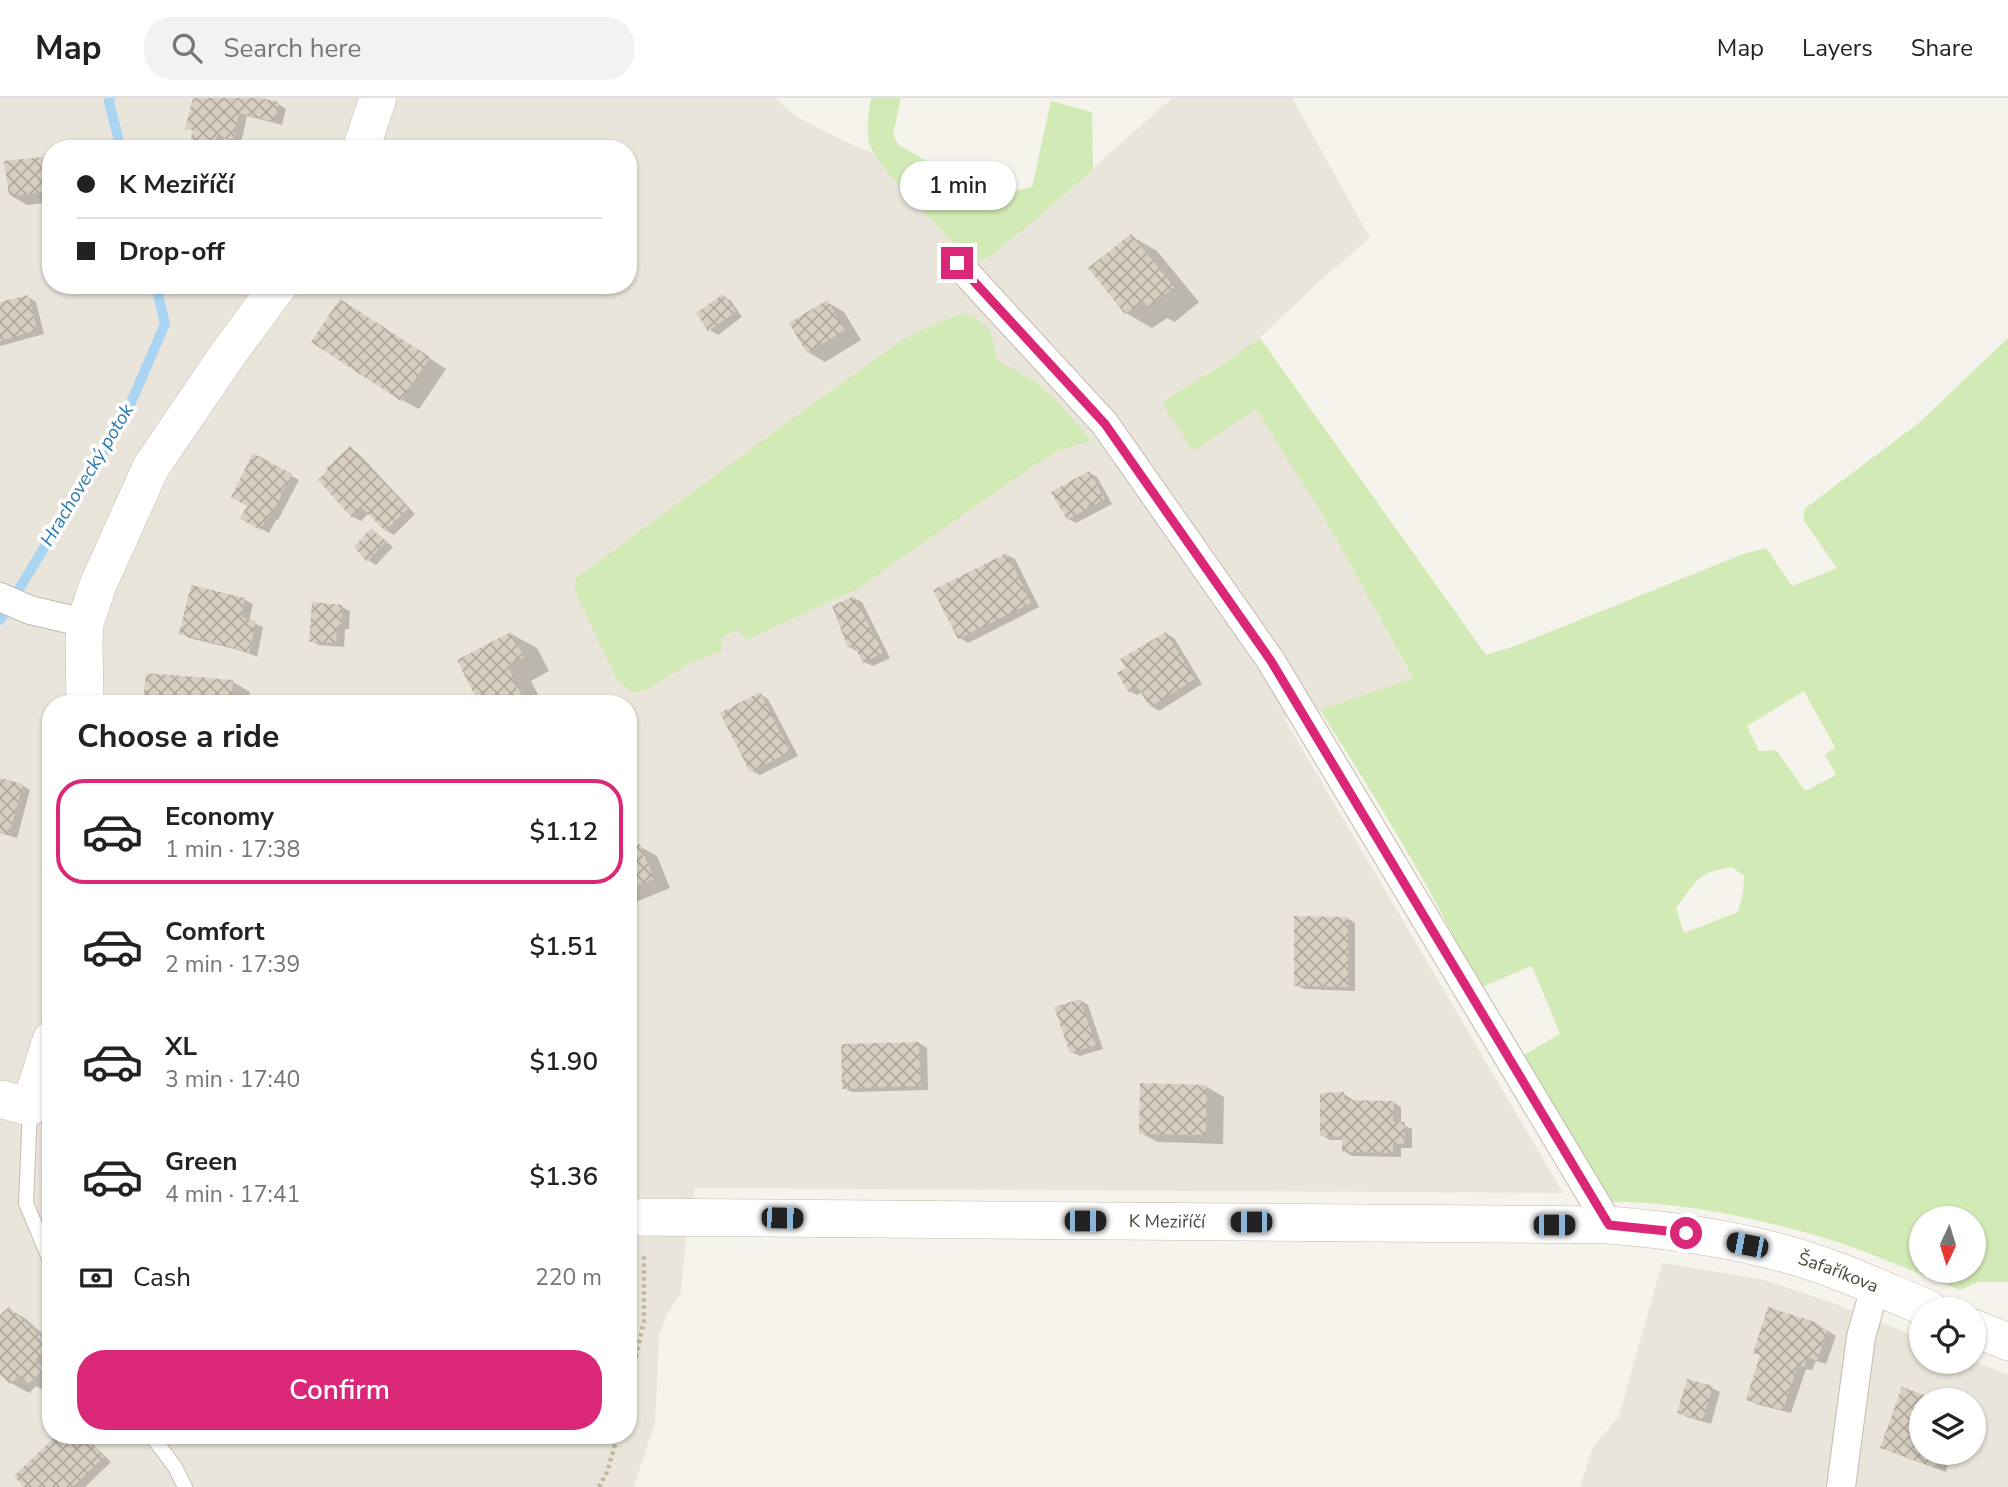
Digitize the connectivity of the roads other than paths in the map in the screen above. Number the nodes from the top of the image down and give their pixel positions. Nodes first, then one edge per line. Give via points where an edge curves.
1 (378, 98) edge
2 (363, 140) edge
3 (957, 263) dead end
4 (272, 294) edge
5 (0, 597) edge
6 (85, 623) junction
7 (85, 695) edge
8 (42, 1065) edge
9 (27, 1107) edge
10 (637, 1217) edge
11 (1609, 1225) junction
12 (42, 1241) edge
13 (1747, 1245) joint
14 (1875, 1287) junction
15 (1909, 1301) edge
16 (1986, 1333) edge
17 (2008, 1342) edge
18 (158, 1444) edge
19 (185, 1487) edge
20 (1841, 1487) edge

1 - 2 street
3 - 11 street via 1105,424 1271,661
4 - 6 street via 151,467
5 - 6 street via 30,610
6 - 7 street
8 - 9 street
9 - 12 lane via 26,1203
10 - 11 street, K Meziříčí
11 - 13 street, K Meziříčí via 1668,1230
13 - 14 street, Šafaříkova via 1818,1264
14 - 15 street, Šafaříkova
14 - 20 street via 1861,1337
16 - 17 street
18 - 19 lane

